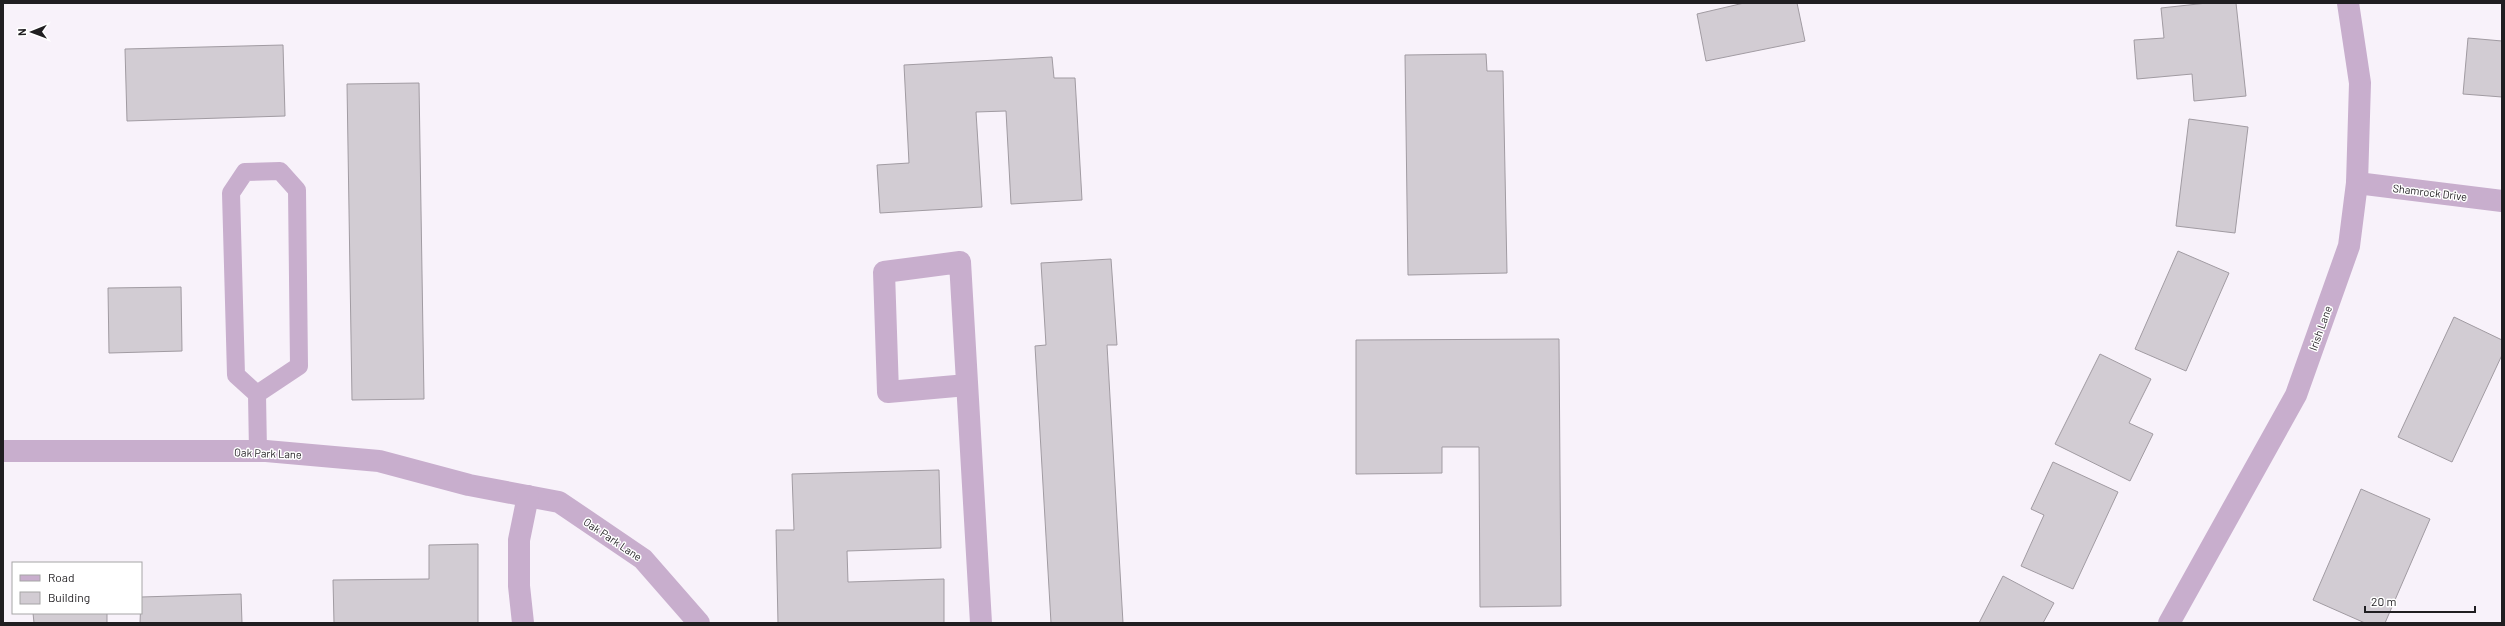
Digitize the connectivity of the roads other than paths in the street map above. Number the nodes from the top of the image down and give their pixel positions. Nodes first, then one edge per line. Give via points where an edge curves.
1 (2348, 3) edge
2 (2357, 183) junction
3 (2502, 201) edge
4 (967, 385) junction
5 (258, 394) junction
6 (3, 451) edge
7 (258, 452) junction
8 (528, 496) junction
9 (523, 623) edge
10 (699, 623) edge
11 (981, 623) edge
12 (2169, 623) edge

1 - 2 street, Irish Lane via 2360,83
2 - 3 street, Shamrock Drive
2 - 12 street, Irish Lane via 2349,246 2296,395
4 - 4 street via 960,262 884,272 888,392
4 - 11 street
5 - 5 lane via 236,375 231,193 245,172 280,171 297,190 298,366
5 - 7 lane
6 - 7 street, Oak Park Lane
7 - 8 street, Oak Park Lane via 379,461 469,485
8 - 9 street via 519,540 519,586
8 - 10 street, Oak Park Lane via 559,502 643,559

